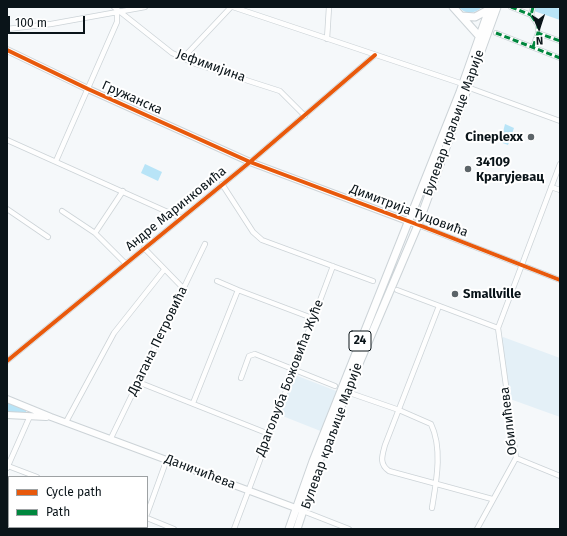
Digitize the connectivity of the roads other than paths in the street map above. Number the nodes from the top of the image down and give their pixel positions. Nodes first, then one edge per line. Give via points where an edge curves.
1 (114, 7) edge
2 (145, 7) edge
3 (232, 7) edge
4 (329, 7) edge
5 (454, 7) edge
6 (497, 7) edge
7 (511, 7) edge
8 (533, 7) edge
9 (489, 8) edge
10 (117, 12) junction
11 (530, 14) junction
12 (458, 15) junction
13 (7, 29) edge
14 (496, 33) dead end
15 (538, 33) junction
16 (479, 36) junction
17 (327, 39) junction
18 (560, 41) edge
19 (533, 47) junction
20 (7, 50) edge
21 (376, 56) junction
22 (183, 58) junction
23 (560, 58) edge
24 (465, 86) junction
25 (88, 89) junction
26 (305, 116) junction
27 (560, 121) edge
28 (7, 140) edge
29 (56, 161) junction
30 (250, 162) junction
31 (560, 164) edge
32 (222, 184) junction
33 (551, 187) junction
34 (560, 190) edge
35 (123, 192) junction
36 (7, 209) edge
37 (62, 211) dead end
38 (181, 218) junction
39 (409, 222) junction
40 (418, 224) junction
41 (95, 232) junction
42 (48, 237) dead end
43 (205, 244) dead end
44 (144, 248) junction
45 (125, 264) junction
46 (333, 266) junction
47 (521, 266) junction
48 (164, 270) junction
49 (560, 280) edge
50 (217, 282) dead end
51 (374, 282) dead end
52 (184, 289) junction
53 (238, 290) junction
54 (397, 290) dead end
55 (439, 306) junction
56 (312, 318) junction
57 (498, 328) junction
58 (7, 361) edge
59 (294, 370) junction
60 (241, 378) dead end
61 (138, 382) junction
62 (335, 386) dead end
63 (346, 392) junction
64 (7, 398) edge
65 (193, 403) junction
66 (399, 410) junction
67 (31, 413) junction
68 (7, 415) edge
69 (66, 422) junction
70 (269, 434) junction
71 (110, 438) junction
72 (516, 458) junction
73 (167, 460) junction
74 (7, 467) edge
75 (34, 476) edge
76 (560, 476) edge
77 (436, 484) junction
78 (248, 490) junction
79 (492, 499) junction
80 (432, 508) dead end
81 (296, 509) junction
82 (148, 511) edge
83 (304, 512) junction
84 (148, 518) edge
85 (171, 528) edge
86 (234, 529) edge
87 (289, 529) edge
88 (297, 529) edge
89 (348, 529) edge
90 (477, 529) edge

1 - 10 street
2 - 10 street
3 - 17 street
3 - 22 street
4 - 17 street
5 - 12 main road
6 - 24 main road, Булевар краљице Марије / 24
7 - 11 street
8 - 11 street
9 - 12 main road via 475,17
9 - 16 main road, Булевар краљице Марије / 24
10 - 13 street
10 - 22 street, Јефимијина via 168,50
10 - 25 street via 116,22
11 - 15 street via 538,25
12 - 16 main road via 471,25
14 - 19 street
15 - 18 street
15 - 19 street
16 - 24 main road, Булевар краљице Марије / 24
17 - 21 street
19 - 23 street
20 - 25 street, Гружанска
21 - 24 street
21 - 26 street, Андре Маринковића
22 - 26 street, Јефимијина via 280,91
24 - 27 street
24 - 39 main road, Булевар краљице Марије / 24
24 - 40 main road, Булевар краљице Марије / 24
25 - 29 street
25 - 30 street, Гружанска
26 - 30 street, Андре Маринковића
28 - 29 street
29 - 35 street
30 - 32 street, Андре Маринковића
30 - 39 street, Димитрија Туцовића
31 - 33 street
32 - 38 street, Андре Маринковића
32 - 46 street via 257,236
33 - 34 street
33 - 47 street
35 - 38 street
35 - 41 street
36 - 42 street
37 - 41 street
38 - 44 street, Андре Маринковића
39 - 40 street, Димитрија Туцовића
39 - 81 main road, Булевар краљице Марије / 24
40 - 47 street, Димитрија Туцовића
40 - 63 main road, Булевар краљице Марије / 24
41 - 45 street
43 - 52 street, Драгана Петровића
44 - 45 street, Андре Маринковића
44 - 48 street
45 - 58 street, Андре Маринковића
46 - 51 street
46 - 56 street, Драгољуба Божовића Жуће
47 - 49 street, Димитрија Туцовића
47 - 57 street
48 - 52 street
48 - 69 street via 114,333
50 - 53 street
52 - 61 street, Драгана Петровића
53 - 56 street
53 - 65 street
54 - 55 street
55 - 57 street
55 - 66 street
56 - 59 street, Драгољуба Божовића Жуће
57 - 72 street, Обилићева
59 - 60 street via 252,354
59 - 62 street
59 - 70 street, Драгољуба Божовића Жуће
61 - 65 street
61 - 71 street, Драгана Петровића
63 - 66 street
63 - 83 main road, Булевар краљице Марије / 24 via 320,459
64 - 67 street, Даничићева
65 - 70 street
66 - 77 street via 430,422 433,426 437,447
66 - 77 street via 381,457 382,463 389,470
67 - 68 street, Даничићева
67 - 69 street, Даничићева
67 - 74 street
69 - 71 street, Даничићева
70 - 78 street, Драгољуба Божовића Жуће
71 - 73 street, Даничићева
72 - 76 street
72 - 79 street, Обилићева
73 - 78 street, Даничићева
73 - 82 street
74 - 75 street
77 - 79 street
77 - 80 street
78 - 81 street, Даничићева
78 - 86 street, Драгољуба Божовића Жуће
79 - 90 street, Обилићева
81 - 83 street, Даничићева
81 - 87 main road, Булевар краљице Марије / 24
83 - 88 main road, Булевар краљице Марије / 24
83 - 89 street, Даничићева
84 - 85 street

